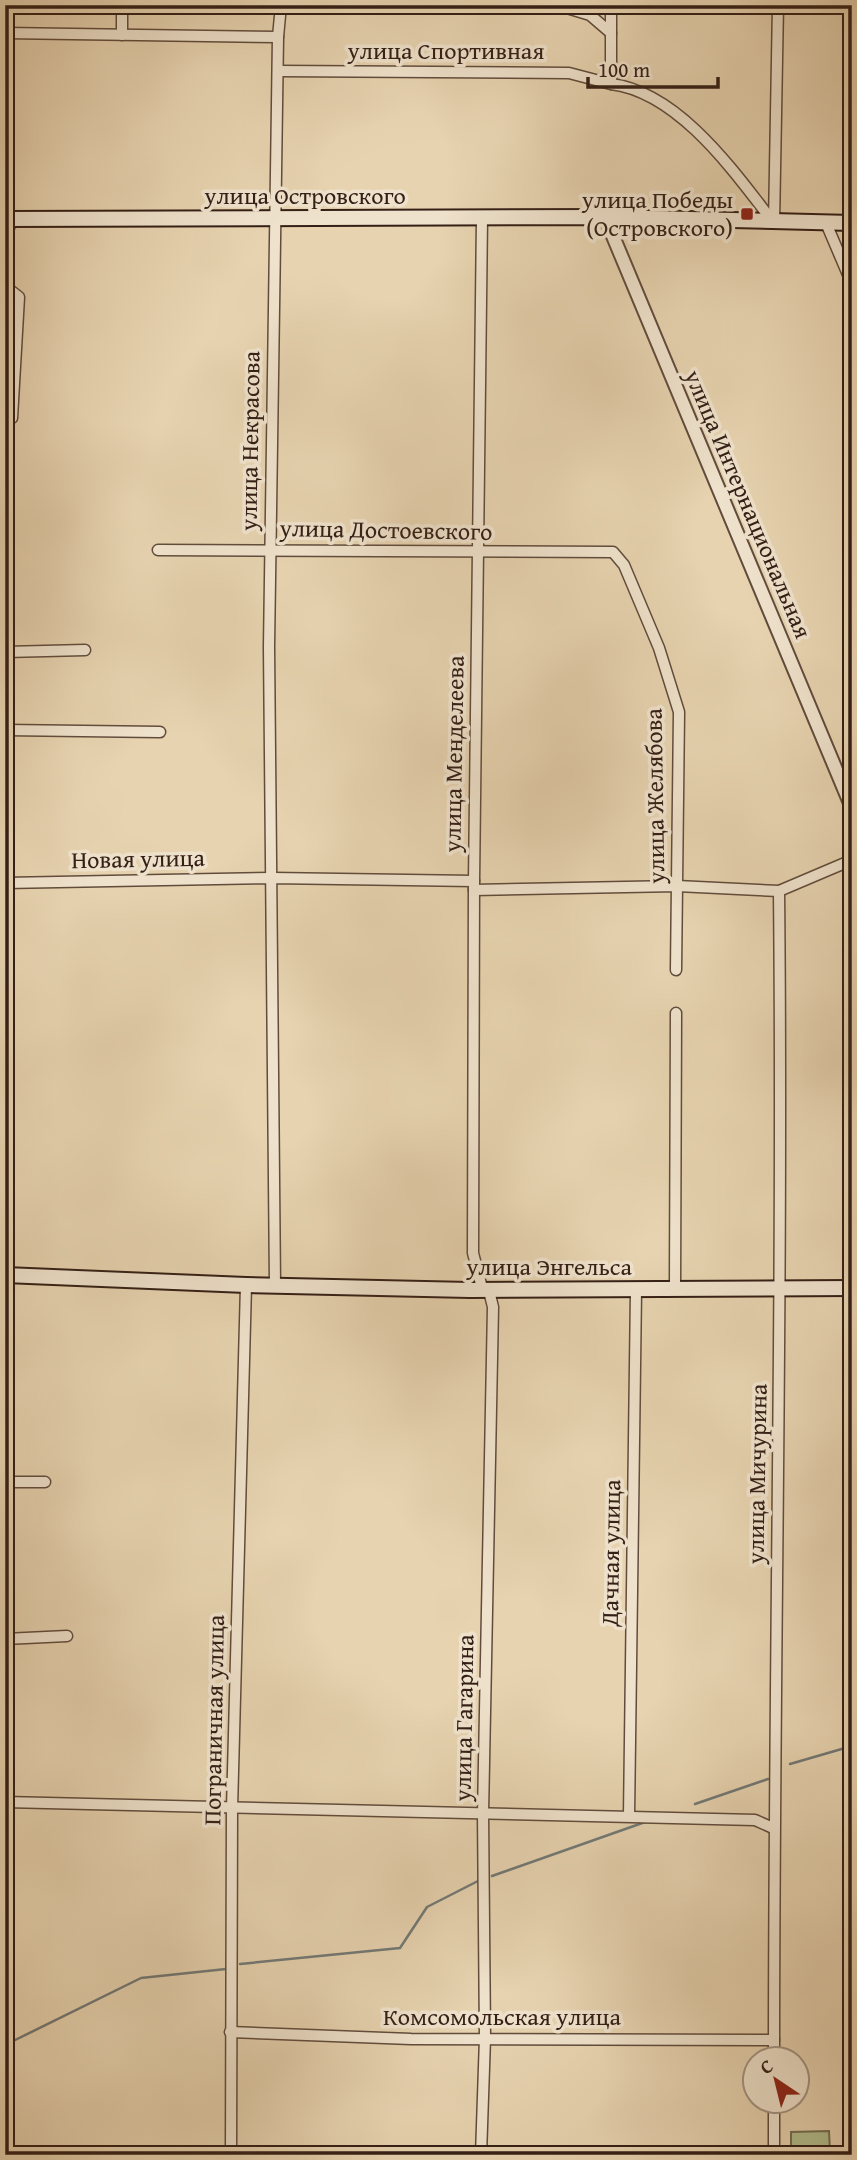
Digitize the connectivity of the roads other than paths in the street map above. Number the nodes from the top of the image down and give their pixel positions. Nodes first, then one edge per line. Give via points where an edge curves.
1 (121, 5) edge
2 (302, 5) edge
3 (385, 5) edge
4 (611, 5) edge
5 (778, 5) edge
6 (281, 6) edge
7 (446, 6) edge
8 (5, 33) edge
9 (611, 33) junction
10 (122, 36) junction
11 (278, 37) junction
12 (279, 71) junction
13 (611, 84) junction
14 (605, 217) junction
15 (482, 218) junction
16 (9, 219) edge
17 (274, 220) junction
18 (774, 223) junction
19 (825, 223) junction
20 (852, 223) edge
21 (5, 236) edge
22 (852, 284) edge
23 (5, 286) edge
24 (12, 418) dead end
25 (269, 549) junction
26 (158, 551) dead end
27 (613, 552) joint
28 (478, 554) junction
29 (85, 650) dead end
30 (5, 652) edge
31 (5, 730) edge
32 (160, 732) dead end
33 (852, 808) edge
34 (852, 860) edge
35 (272, 878) junction
36 (5, 883) edge
37 (474, 885) junction
38 (677, 886) junction
39 (779, 891) junction
40 (676, 970) dead end
41 (676, 1013) dead end
42 (5, 1275) edge
43 (246, 1286) junction
44 (275, 1286) junction
45 (482, 1288) junction
46 (852, 1288) edge
47 (675, 1289) junction
48 (636, 1290) junction
49 (780, 1291) junction
50 (5, 1482) edge
51 (45, 1482) dead end
52 (67, 1636) dead end
53 (5, 1639) edge
54 (5, 1802) edge
55 (232, 1809) junction
56 (483, 1813) junction
57 (629, 1816) junction
58 (773, 1828) junction
59 (230, 2032) junction
60 (485, 2038) junction
61 (774, 2040) junction
62 (774, 2044) edge
63 (774, 2114) edge
64 (231, 2155) edge
65 (481, 2155) edge
66 (774, 2155) edge

1 - 10 street
2 - 6 street
3 - 7 street, улица Спортивная
4 - 9 street
5 - 18 street
6 - 11 street, улица Некрасова
7 - 9 street, улица Спортивная via 557,5 590,15
8 - 10 street
9 - 13 street
10 - 11 street
11 - 12 street, улица Некрасова
12 - 13 street, улица Спортивная via 569,73
12 - 17 street, улица Некрасова
13 - 18 street, улица Спортивная via 659,104 706,139
14 - 15 main road, улица Островского
14 - 18 main road, улица Островского
14 - 33 street, улица Интернациональная
15 - 17 main road, улица Островского
15 - 28 street, улица Менделеева
16 - 17 main road, улица Островского
16 - 21 street
17 - 25 street, улица Некрасова
18 - 19 main road, улица Островского
19 - 20 main road, улица Островского
19 - 22 street
23 - 24 street via 19,298
25 - 26 street, улица Достоевского
25 - 28 street, улица Достоевского
25 - 35 street, улица Некрасова
27 - 28 street, улица Достоевского
27 - 38 street, улица Желябова via 624,565 659,648 679,712
28 - 37 street, улица Менделеева
29 - 30 street
31 - 32 street
34 - 39 street
35 - 36 street, Новая улица
35 - 37 street, Новая улица
35 - 44 street, улица Некрасова
37 - 38 street, Новая улица
37 - 45 street, улица Менделеева via 473,1253
38 - 39 street, Новая улица
38 - 40 street, улица Желябова
39 - 49 street, улица Мичурина
41 - 47 street
42 - 43 main road, улица Энгельса
43 - 44 main road, улица Энгельса
43 - 55 street, Пограничная улица
44 - 45 main road, улица Энгельса
45 - 48 main road, улица Энгельса
45 - 56 street, улица Гагарина via 489,1291 493,1307
46 - 49 main road, улица Энгельса
47 - 48 main road, улица Энгельса
47 - 49 main road, улица Энгельса
48 - 57 street, Дачная улица
49 - 58 street, улица Мичурина
50 - 51 street
52 - 53 street
54 - 55 street
55 - 56 street
55 - 59 street, Пограничная улица
56 - 57 street
56 - 60 street, улица Гагарина
57 - 58 street via 755,1820
58 - 61 street, улица Мичурина
59 - 60 street, Комсомольская улица
59 - 64 street, Пограничная улица
60 - 61 street, Комсомольская улица
60 - 65 street, улица Гагарина
61 - 62 street, улица Мичурина
63 - 66 street

